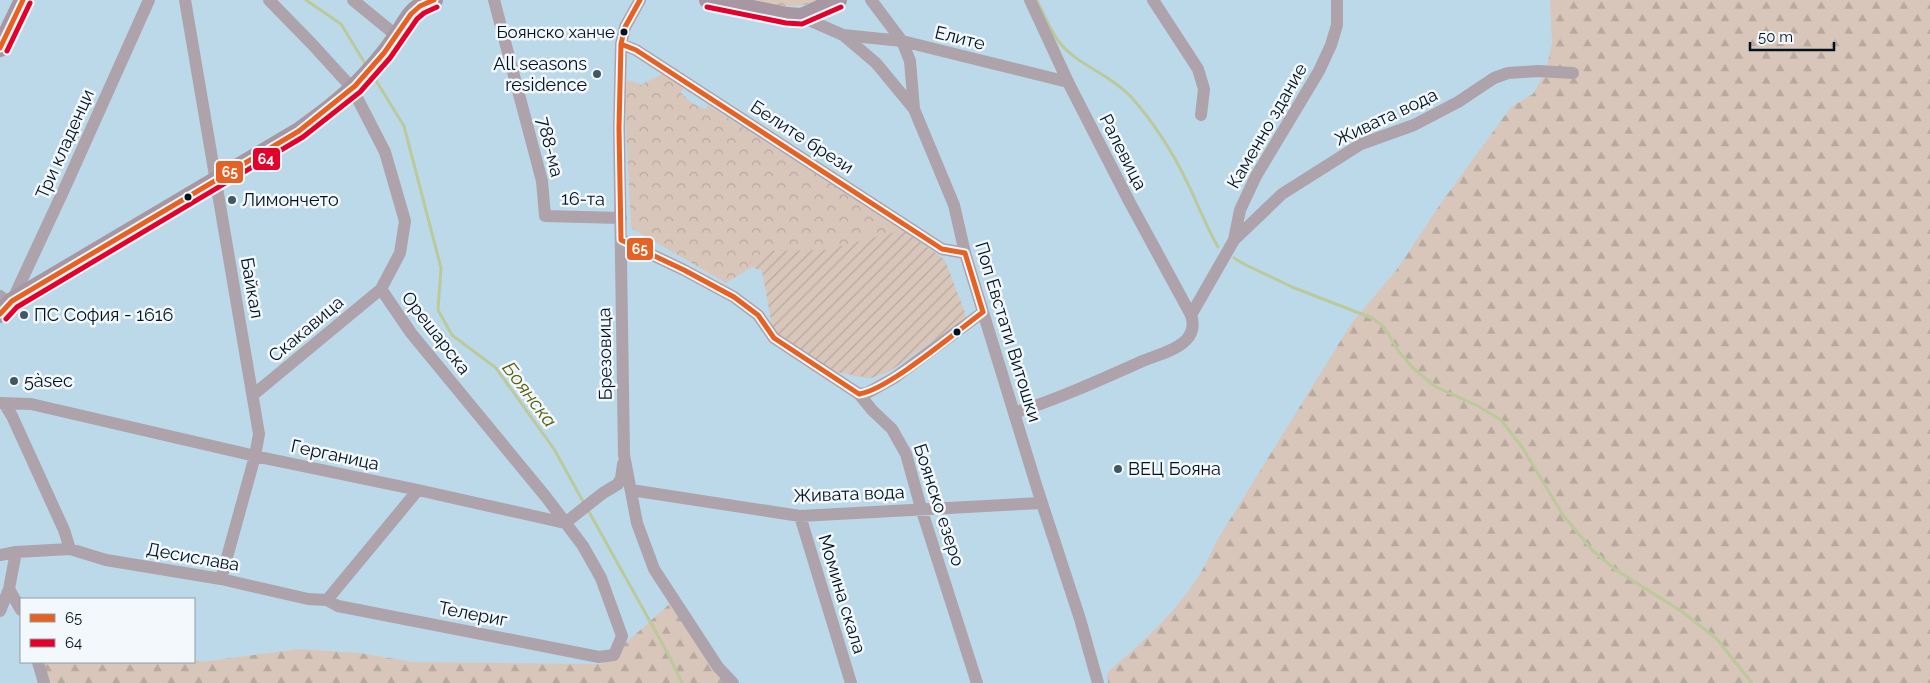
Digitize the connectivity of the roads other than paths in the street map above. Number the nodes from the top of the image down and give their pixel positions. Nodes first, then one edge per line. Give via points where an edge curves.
1 (23, 0) edge
2 (149, 0) edge
3 (185, 0) edge
4 (269, 0) edge
5 (353, 0) edge
6 (434, 0) edge
7 (494, 0) edge
8 (640, 0) edge
9 (708, 0) edge
10 (838, 0) edge
11 (871, 0) edge
12 (1030, 0) edge
13 (1153, 0) edge
14 (1337, 0) edge
15 (802, 17) junction
16 (843, 34) junction
17 (902, 41) junction
18 (392, 42) junction
19 (621, 44) junction
20 (0, 48) edge
21 (1572, 73) dead end
22 (1068, 82) junction
23 (357, 84) junction
24 (914, 109) junction
25 (1201, 115) dead end
26 (214, 180) junction
27 (545, 216) joint
28 (621, 218) junction
29 (621, 240) junction
30 (1234, 240) junction
31 (965, 253) junction
32 (380, 290) junction
33 (5, 303) edge
34 (983, 312) junction
35 (1192, 315) junction
36 (859, 394) junction
37 (253, 395) junction
38 (2, 403) edge
39 (1014, 413) junction
40 (624, 455) junction
41 (255, 456) junction
42 (418, 490) junction
43 (631, 490) junction
44 (1041, 503) junction
45 (921, 508) junction
46 (800, 516) junction
47 (564, 523) junction
48 (70, 549) junction
49 (16, 552) junction
50 (0, 555) edge
51 (222, 578) junction
52 (9, 589) junction
53 (327, 600) junction
54 (20, 608) edge
55 (0, 611) edge
56 (614, 655) joint
57 (38, 663) edge
58 (44, 683) edge
59 (732, 683) edge
60 (850, 683) edge
61 (977, 683) edge
62 (1098, 683) edge

1 - 20 main road
2 - 33 street, Три кладенци via 67,183
3 - 26 street, Байкал
4 - 23 street, Орешарска
5 - 18 street
6 - 18 main road via 422,4 407,17
7 - 27 street, 788-ма via 542,181
8 - 19 street, Брезовица via 625,26
9 - 15 main road
10 - 15 main road
11 - 17 street, Поп Евстати Витошки
12 - 22 street, Ралевица
13 - 25 street via 1198,69 1204,89
14 - 30 street, Каменно здание via 1337,25 1331,45 1319,71 1256,176 1240,210
15 - 16 street
16 - 17 street, Елите
16 - 24 street via 876,62
17 - 22 street, Елите
17 - 24 street, Поп Евстати Витошки via 910,61
18 - 23 main road
19 - 28 street, Брезовица
19 - 31 street, Белите брези via 636,50 942,249
21 - 30 street, Живата вода via 1538,71 1494,78 1458,102 1414,124 1361,144 1282,194
22 - 35 street, Ралевица via 1128,201
23 - 26 main road via 299,131
23 - 32 street, Орешарска via 385,152 404,221 400,253
24 - 31 street, Поп Евстати Витошки via 954,205
26 - 33 main road
26 - 37 street, Байкал
27 - 28 street, 16-та
28 - 29 street, Брезовица
29 - 36 street, Боянско езеро via 734,297 758,314 774,338
29 - 40 street, Брезовица
30 - 35 street, Каменно здание
31 - 34 street, Поп Евстати Витошки
32 - 37 street, Скакавица
32 - 47 street, Орешарска
34 - 36 street via 894,378
34 - 39 street, Поп Евстати Витошки
35 - 39 street, Каменно здание via 1192,328 1185,342 1045,403
36 - 45 street, Боянско езеро via 900,441
37 - 41 street, Байкал via 259,434
38 - 41 street, Герганица via 31,404
38 - 48 street via 12,416
39 - 44 street, Поп Евстати Витошки
40 - 43 street, Брезовица
40 - 47 street via 618,484
41 - 42 street, Герганица
41 - 51 street, Байкал
42 - 47 street, Герганица
42 - 53 street
43 - 46 street, Живата вода
43 - 59 street, Брезовица via 637,523 654,569
44 - 45 street, Живата вода
44 - 62 street, Поп Евстати Витошки
45 - 46 street, Живата вода
45 - 61 street, Боянско езеро
46 - 60 street, Момина скала
47 - 56 street, Орешарска via 583,546 601,578 622,636
48 - 49 street
48 - 51 street, Десислава via 106,560
49 - 50 street
49 - 52 street
51 - 53 street, Десислава via 308,599
52 - 54 street
52 - 55 street
53 - 56 street, Телериг via 338,606 599,657
57 - 58 street

